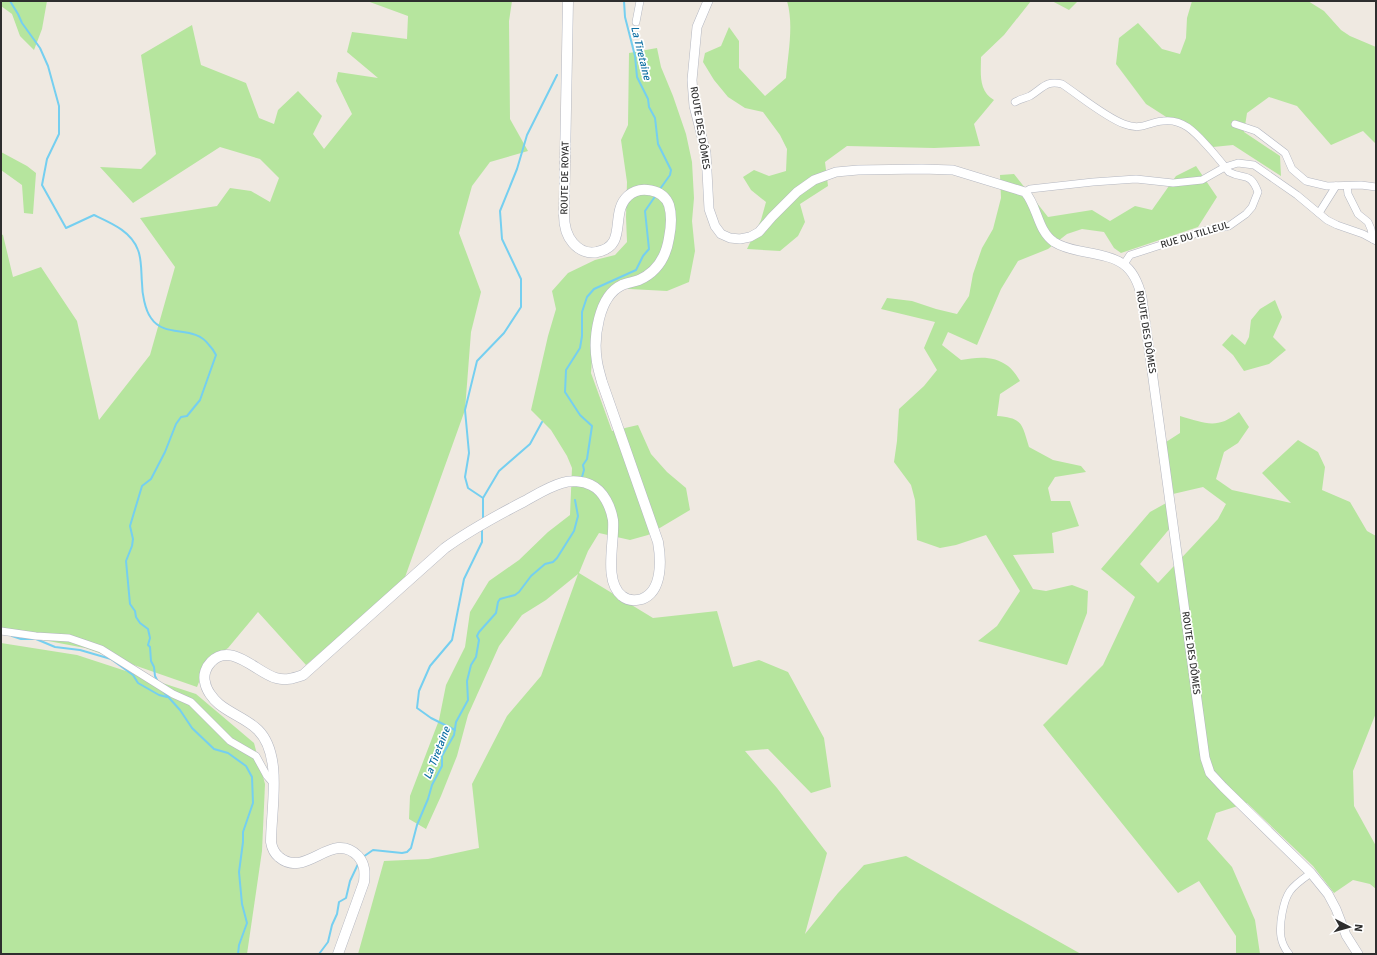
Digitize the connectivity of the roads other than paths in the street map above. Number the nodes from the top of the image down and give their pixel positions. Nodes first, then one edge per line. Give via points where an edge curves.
1 (568, 1) edge
2 (640, 1) edge
3 (705, 3) edge
4 (636, 22) dead end
5 (1016, 102) dead end
6 (1234, 124) dead end
7 (1225, 167) junction
8 (1336, 186) junction
9 (1346, 186) junction
10 (1376, 187) edge
11 (1025, 192) junction
12 (1318, 213) junction
13 (1374, 240) edge
14 (1124, 264) junction
15 (1, 631) edge
16 (274, 784) junction
17 (1311, 873) junction
18 (338, 954) edge
19 (1289, 954) edge
20 (1358, 954) edge

1 - 16 main road, ROUTE DE ROYAT via 564,215 564,226 568,235 572,242 586,252 603,251 615,241 621,204 628,195 652,190 662,196 668,204 669,237 664,257 654,271 640,279 620,285 610,294 603,306 596,342 597,362 615,421 658,542 659,578 652,592 646,597 632,600 620,594 612,577 611,511 598,490 591,485 570,481 548,489 465,533 303,675 286,680 276,678 236,656 218,657 206,668 206,686 211,696 258,730 266,740 273,760
2 - 4 street
3 - 11 street, ROUTE DES DÔMES via 697,27 692,80 694,106 706,153 710,209 715,226 721,234 730,238 750,237 759,232 798,192 814,180 836,172 953,170
5 - 7 street via 1029,97 1047,84 1062,84 1124,124 1142,127 1163,121 1176,121 1188,127
6 - 8 street via 1256,131 1285,153 1292,169 1306,182 1320,186
7 - 11 street via 1202,180 1173,183 1136,179 1030,189
7 - 12 street via 1238,163 1254,165
7 - 14 street, RUE DU TILLEUL via 1234,175 1251,178 1256,186 1257,198 1246,214 1229,226 1204,231 1130,255
8 - 9 street
8 - 12 street
9 - 10 street
9 - 13 street via 1358,214 1368,222
11 - 14 street via 1030,198 1043,231 1052,241 1064,248 1115,259
12 - 13 street via 1337,225
14 - 17 street, ROUTE DES DÔMES via 1134,275 1142,298 1205,758 1210,773
15 - 16 street via 69,638 101,649 173,694 191,702 230,740 256,756
16 - 18 main road via 271,842 279,857 290,863 300,864 336,848 353,852 364,866 364,882
17 - 19 street via 1286,897 1281,937
17 - 20 street, ROUTE DES DÔMES via 1328,894 1346,935

